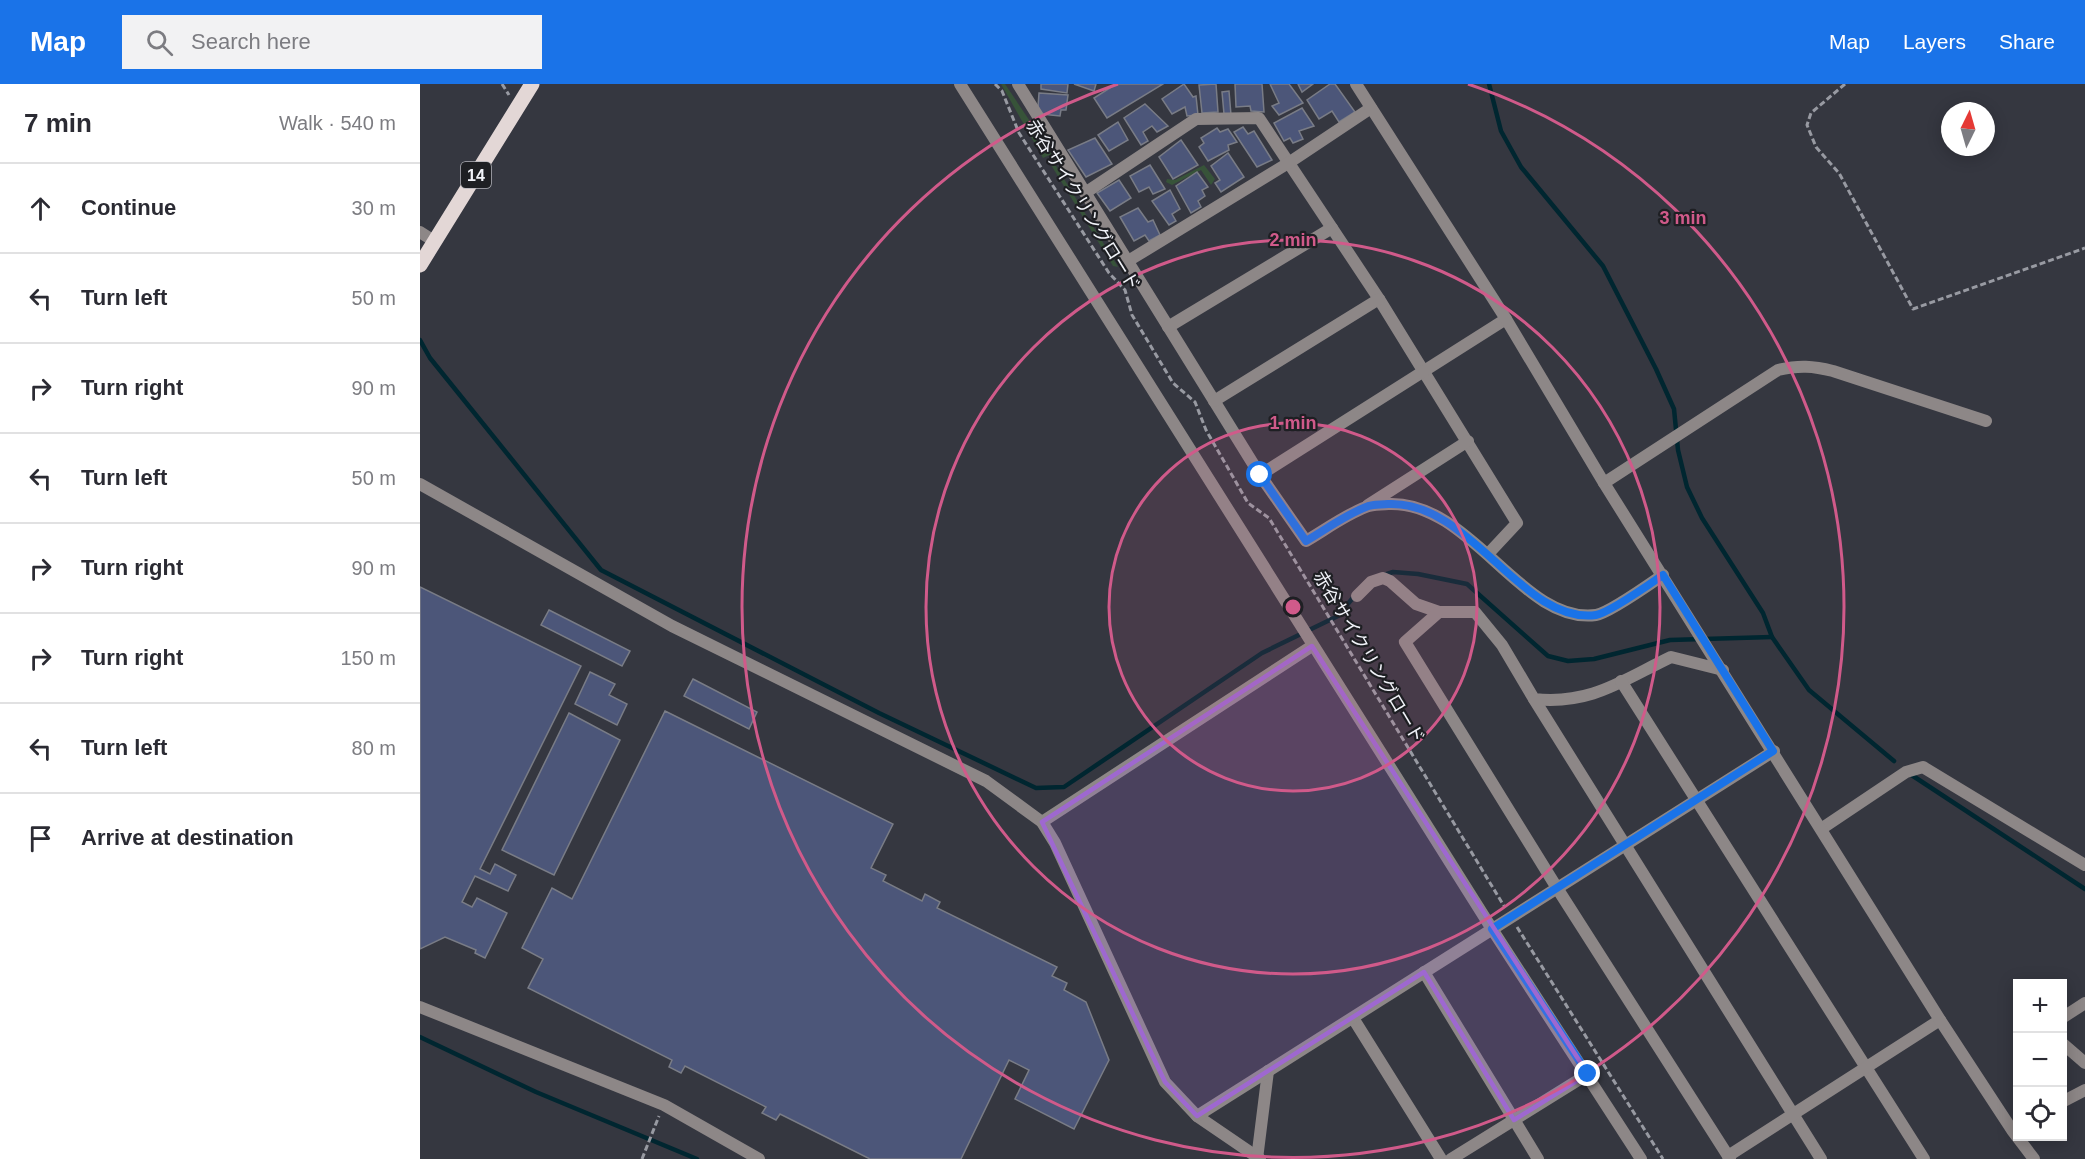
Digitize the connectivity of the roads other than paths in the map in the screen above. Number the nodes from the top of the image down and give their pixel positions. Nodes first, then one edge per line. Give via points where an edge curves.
1 (532, 84) edge
2 (960, 84) edge
3 (1018, 84) edge
4 (1356, 84) edge
5 (1371, 108) junction
6 (1290, 162) junction
7 (1086, 193) junction
8 (1332, 228) junction
9 (420, 232) edge
10 (434, 242) junction
11 (1128, 261) junction
12 (420, 265) edge
13 (1379, 299) junction
14 (1506, 319) junction
15 (1168, 327) junction
16 (1423, 371) junction
17 (1214, 401) junction
18 (1986, 421) dead end
19 (1468, 441) junction
20 (1260, 475) junction
21 (1604, 483) junction
22 (420, 484) edge
23 (1367, 506) junction
24 (1489, 553) junction
25 (1663, 575) junction
26 (1357, 596) dead end
27 (1438, 612) junction
28 (1312, 646) junction
29 (1723, 670) junction
30 (1622, 681) junction
31 (1534, 699) junction
32 (1773, 751) junction
33 (1695, 801) junction
34 (1042, 822) junction
35 (1821, 829) junction
36 (1624, 846) junction
37 (2085, 865) edge
38 (1557, 888) junction
39 (1492, 929) junction
40 (1424, 972) junction
41 (2085, 1003) edge
42 (420, 1007) edge
43 (2067, 1015) edge
44 (1353, 1017) junction
45 (1940, 1020) junction
46 (2067, 1048) edge
47 (2085, 1064) edge
48 (1868, 1068) junction
49 (1268, 1071) junction
50 (1588, 1074) junction
51 (2085, 1090) edge
52 (2067, 1099) edge
53 (1793, 1115) junction
54 (1197, 1116) junction
55 (1514, 1120) junction
56 (2013, 1125) edge
57 (2023, 1141) edge
58 (1729, 1157) edge
59 (759, 1159) edge
60 (1258, 1159) edge
61 (1441, 1159) edge
62 (1451, 1159) edge
63 (1538, 1159) edge
64 (1641, 1159) edge
65 (1821, 1159) edge
66 (1924, 1159) edge
67 (2034, 1159) edge

1 - 10 main road, 14
2 - 28 street
3 - 7 street
4 - 5 street
5 - 6 street
5 - 14 street
6 - 7 street via 1259,117 1196,119
6 - 8 street
6 - 11 street
7 - 11 street
8 - 13 street
8 - 15 street
9 - 10 street
10 - 12 main road, 14
11 - 15 street
13 - 16 street
13 - 17 street
14 - 16 street
14 - 21 street
15 - 17 street
16 - 19 street
16 - 20 street
17 - 20 street
18 - 21 street via 1833,370 1797,366 1778,370
19 - 23 street
19 - 24 street via 1517,523
20 - 23 street via 1306,541
21 - 25 street
22 - 34 street via 672,626 986,781
23 - 24 street via 1407,503 1444,520
24 - 25 street via 1538,597 1570,615 1598,615
25 - 29 street
26 - 27 street via 1371,582 1383,578 1416,604
27 - 31 street via 1475,612 1502,645
27 - 38 street via 1405,642
28 - 34 street
28 - 39 street
29 - 30 street via 1671,657
29 - 32 street
30 - 31 street via 1591,696 1559,702
30 - 33 street
31 - 36 street
32 - 33 street
32 - 35 street
33 - 36 street
33 - 48 street
34 - 54 street via 1165,1082
35 - 37 street via 1906,772 1923,767
35 - 45 street
36 - 38 street
36 - 53 street
38 - 39 street
38 - 58 street
39 - 40 street
39 - 50 street
40 - 44 street
40 - 55 street
41 - 43 street
42 - 59 street via 664,1105
44 - 49 street
44 - 61 street
45 - 48 street
45 - 56 street
46 - 47 street
48 - 53 street
48 - 66 street
49 - 54 street
49 - 60 street
50 - 55 street
50 - 64 street
51 - 52 street
53 - 58 street
53 - 65 street
54 - 60 street
55 - 62 street
55 - 63 street
57 - 67 street

